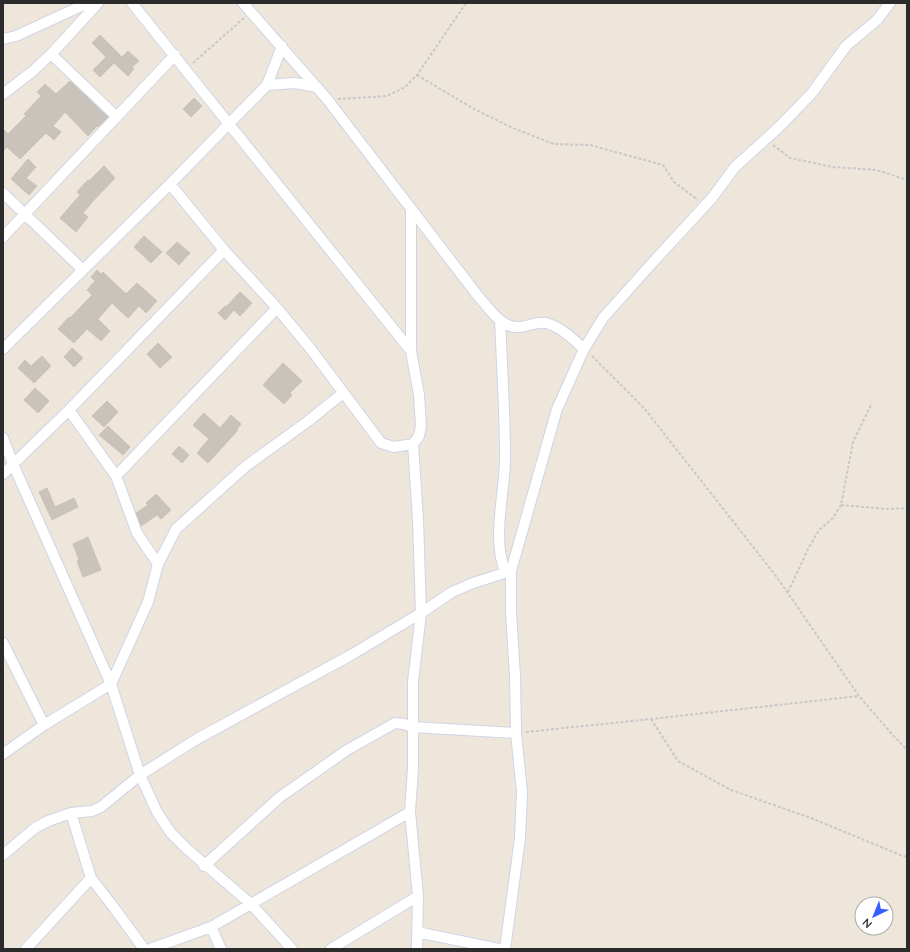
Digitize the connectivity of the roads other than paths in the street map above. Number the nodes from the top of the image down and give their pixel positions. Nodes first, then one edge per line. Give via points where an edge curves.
1 (88, 3) edge
2 (98, 3) edge
3 (132, 3) edge
4 (243, 3) edge
5 (890, 3) edge
6 (3, 39) edge
7 (282, 46) junction
8 (51, 54) junction
9 (175, 55) junction
10 (267, 85) junction
11 (317, 87) junction
12 (3, 94) edge
13 (117, 117) junction
14 (230, 124) junction
15 (170, 184) junction
16 (3, 193) edge
17 (410, 209) junction
18 (24, 214) junction
19 (3, 237) edge
20 (224, 250) junction
21 (83, 270) junction
22 (277, 308) junction
23 (500, 320) junction
24 (3, 348) edge
25 (584, 349) junction
26 (411, 351) junction
27 (344, 393) junction
28 (69, 410) junction
29 (3, 438) edge
30 (413, 444) junction
31 (13, 464) junction
32 (3, 474) edge
33 (116, 476) junction
34 (158, 564) junction
35 (508, 572) junction
36 (421, 613) junction
37 (3, 643) edge
38 (7, 659) edge
39 (111, 684) junction
40 (44, 725) junction
41 (413, 728) junction
42 (516, 733) junction
43 (3, 754) edge
44 (140, 775) junction
45 (410, 812) junction
46 (71, 813) junction
47 (3, 855) edge
48 (204, 866) junction
49 (91, 878) junction
50 (418, 896) junction
51 (251, 904) junction
52 (211, 927) junction
53 (417, 932) junction
54 (26, 949) edge
55 (144, 949) edge
56 (150, 949) edge
57 (221, 949) edge
58 (292, 949) edge
59 (331, 949) edge
60 (417, 949) edge
61 (498, 949) edge
62 (505, 949) edge

1 - 6 street via 16,36
2 - 8 street
3 - 9 street
4 - 7 street
5 - 25 street via 877,20 846,46 812,93 735,168 603,318
7 - 10 street
7 - 11 street
8 - 12 street via 34,71
8 - 13 street
9 - 13 street
9 - 14 street
10 - 11 street via 295,83
10 - 14 street
11 - 17 street
13 - 18 street
14 - 15 street
14 - 26 street
15 - 20 street
15 - 21 street
16 - 18 street
17 - 23 street
17 - 26 street
18 - 19 street
18 - 21 street
20 - 22 street
20 - 28 street
21 - 24 street
22 - 27 street
22 - 33 street
23 - 25 street via 510,326 544,323 559,328
23 - 35 street via 505,459 499,547 502,563
25 - 35 street via 557,409
26 - 30 street via 419,395 421,426 419,436
27 - 30 street via 381,443 394,447
27 - 34 street via 246,466 176,529
28 - 31 street
28 - 33 street
29 - 31 street
30 - 36 street
31 - 32 street
31 - 39 street
33 - 34 street via 137,533
34 - 39 street via 148,602
35 - 36 street via 452,592
35 - 42 street
36 - 41 street via 413,682
36 - 44 street via 351,655 198,739
37 - 38 street
38 - 40 street
39 - 40 street
39 - 44 street
40 - 43 street
41 - 42 street
41 - 45 street
41 - 48 street via 395,723 347,750 280,797
42 - 62 street via 522,792 520,838
44 - 46 street via 101,807
44 - 48 street via 157,812 171,833
45 - 50 street
45 - 51 street
46 - 47 street via 35,828
46 - 49 street
48 - 51 street
49 - 54 street
49 - 55 street
50 - 53 street
50 - 59 street
51 - 52 street
51 - 58 street
52 - 56 street
52 - 57 street
53 - 60 street
53 - 61 street

